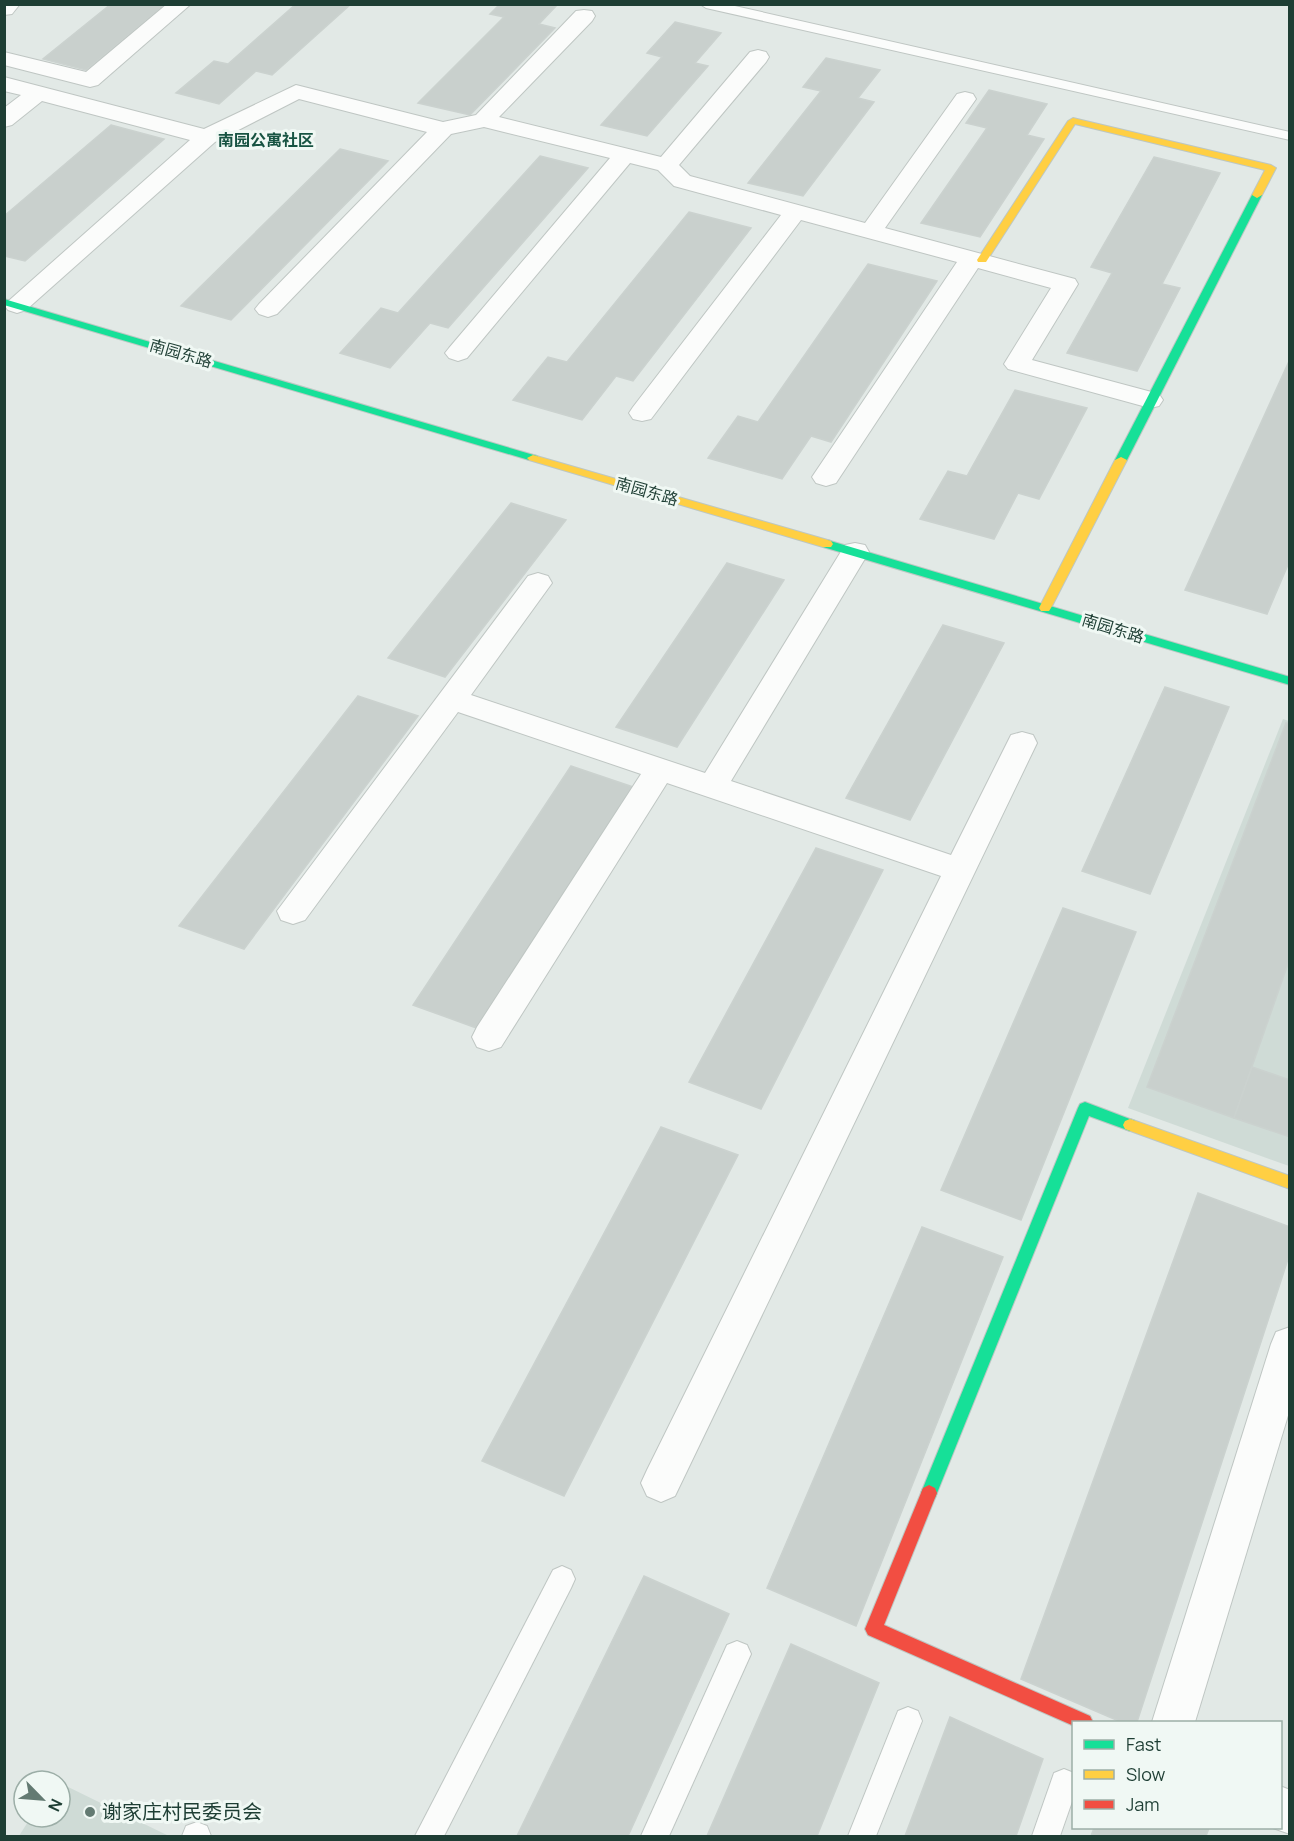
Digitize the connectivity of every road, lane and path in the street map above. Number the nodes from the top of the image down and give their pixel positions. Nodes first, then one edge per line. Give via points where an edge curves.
1 (10, 4) edge
2 (182, 4) edge
3 (706, 4) edge
4 (4, 9) edge
5 (584, 16) dead end
6 (758, 57) dead end
7 (4, 58) edge
8 (4, 84) edge
9 (38, 93) junction
10 (965, 99) dead end
11 (4, 120) edge
12 (484, 120) junction
13 (443, 129) junction
14 (1290, 136) edge
15 (207, 137) junction
16 (625, 155) junction
17 (666, 165) junction
18 (795, 212) junction
19 (871, 231) junction
20 (977, 259) junction
21 (11, 303) edge
22 (268, 309) dead end
23 (458, 352) dead end
24 (1150, 400) junction
25 (642, 413) dead end
26 (826, 477) dead end
27 (855, 552) junction
28 (538, 584) dead end
29 (1045, 608) junction
30 (1290, 681) edge
31 (452, 699) junction
32 (1022, 743) dead end
33 (660, 769) junction
34 (712, 787) junction
35 (960, 870) junction
36 (293, 911) dead end
37 (489, 1037) dead end
38 (1290, 1183) edge
39 (1290, 1344) edge
40 (661, 1484) dead end
41 (562, 1579) dead end
42 (737, 1654) dead end
43 (908, 1721) dead end
44 (1082, 1721) edge
45 (1173, 1721) edge
46 (1064, 1783) dead end
47 (429, 1836) edge
48 (655, 1836) edge
49 (862, 1836) edge
50 (1046, 1836) edge

1 - 4 street
2 - 7 street via 90,80
3 - 14 lane
5 - 12 street
6 - 17 street
8 - 9 street
9 - 11 street
9 - 15 street
10 - 19 street
12 - 13 street
12 - 16 street
13 - 15 street via 296,92
13 - 22 street
15 - 21 street
16 - 17 street
16 - 23 street
17 - 18 street via 681,181
18 - 19 street
18 - 25 street
19 - 20 street
20 - 24 street via 1066,284 1017,364
20 - 24 street via 1073,122 1271,168
20 - 26 street
21 - 27 street, 南园东路
24 - 29 street
27 - 29 street, 南园东路
27 - 34 street
28 - 31 street
29 - 30 street, 南园东路
31 - 33 street
31 - 36 street
32 - 35 street
33 - 34 street
33 - 37 street
34 - 35 street
35 - 40 street
38 - 44 street via 1085,1108 874,1629
39 - 45 street
41 - 47 lane
42 - 48 lane
43 - 49 lane
46 - 50 lane

